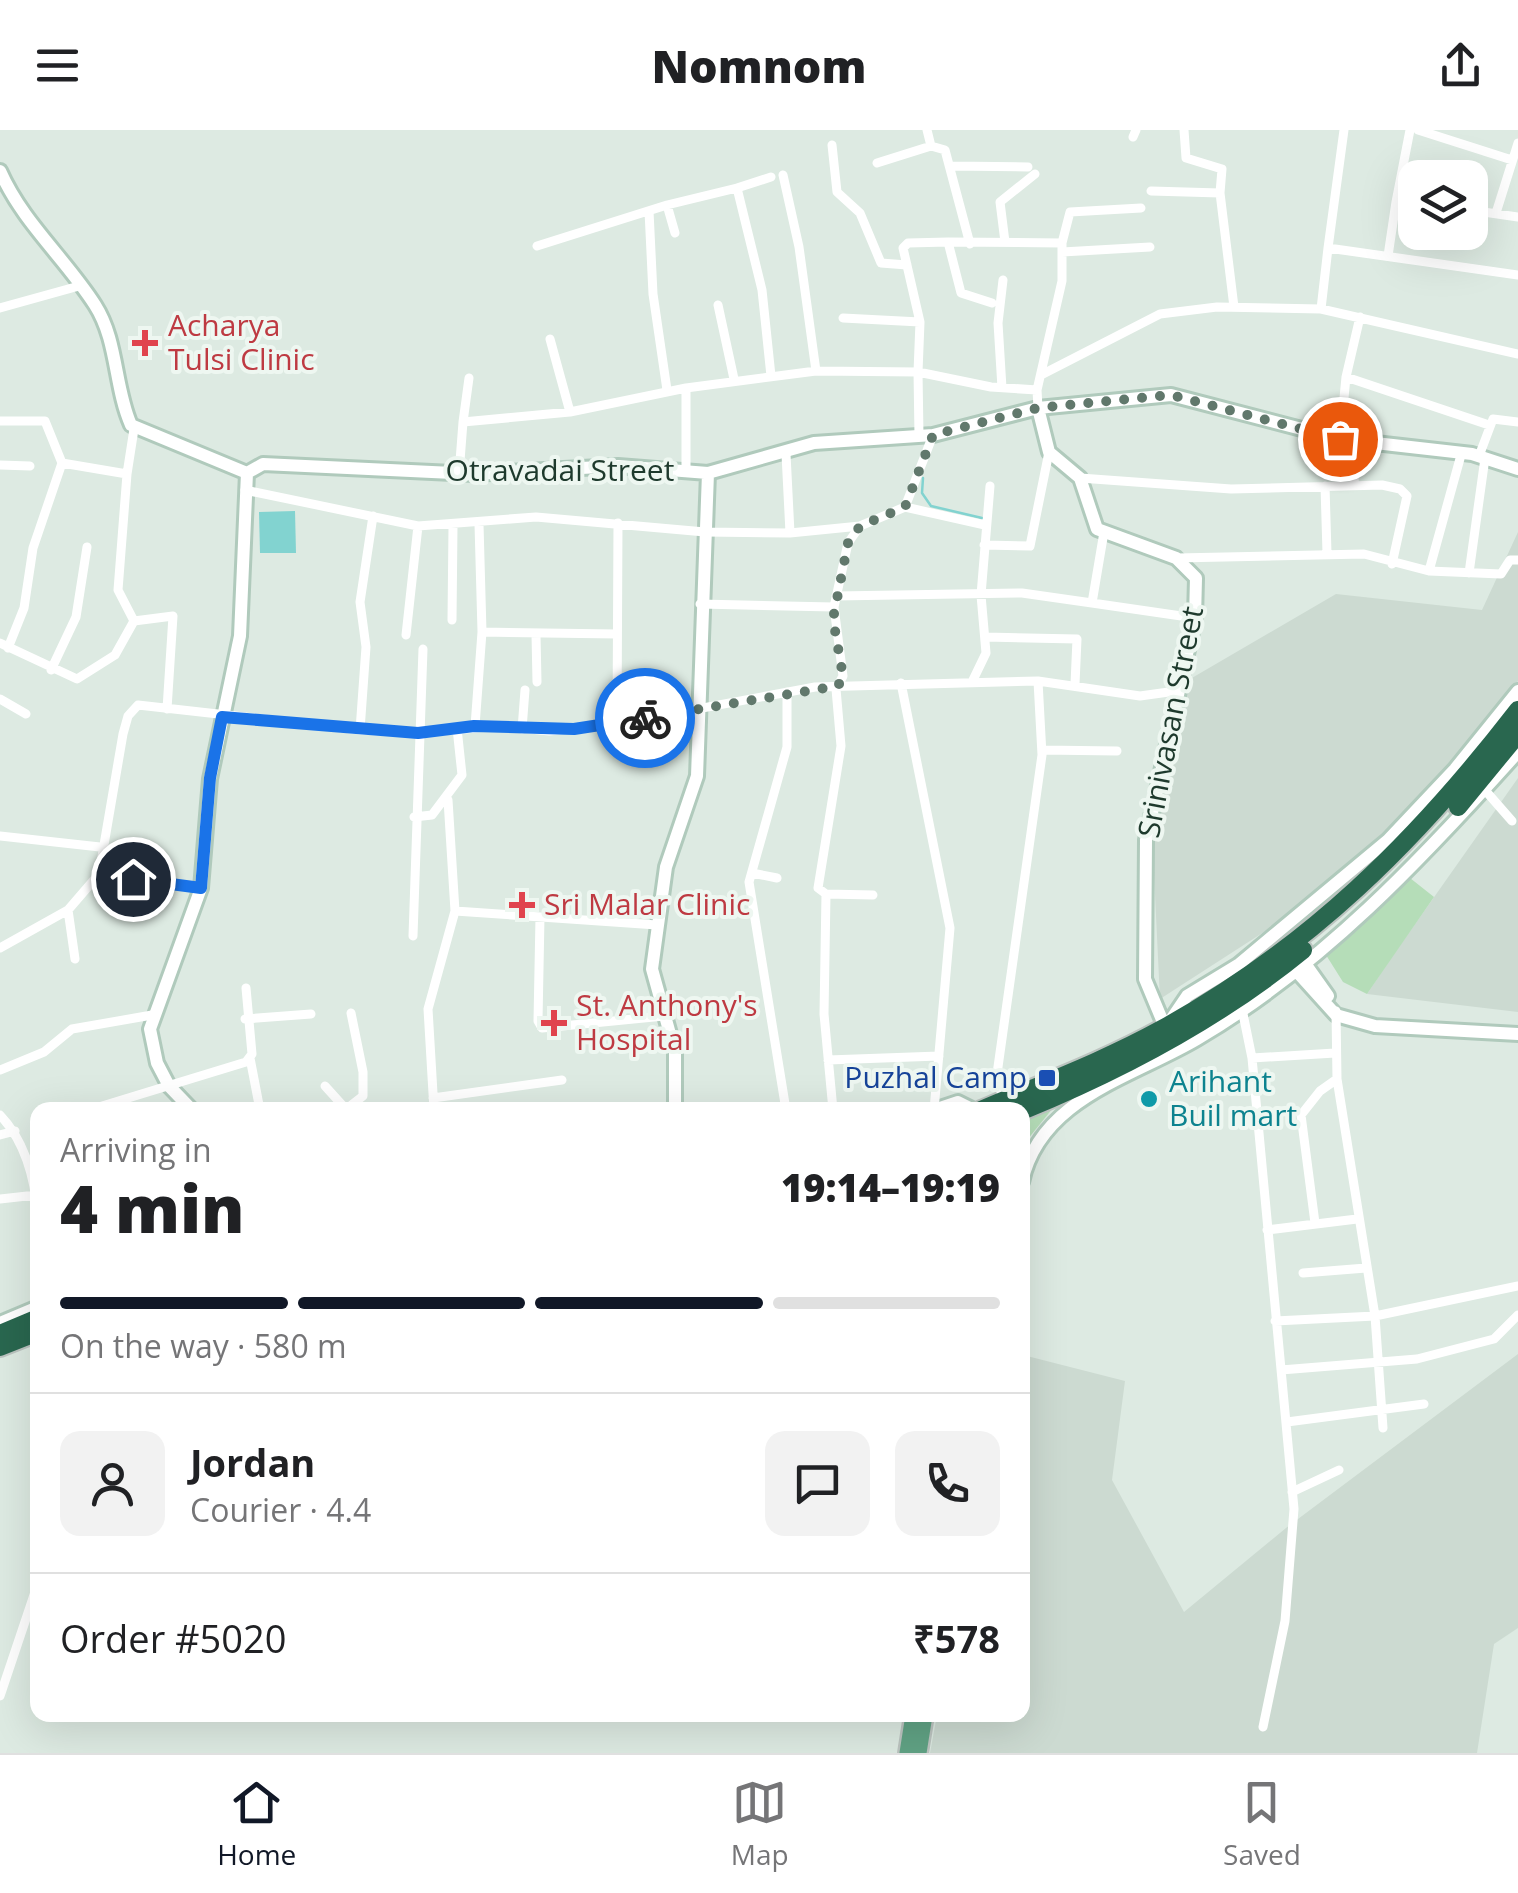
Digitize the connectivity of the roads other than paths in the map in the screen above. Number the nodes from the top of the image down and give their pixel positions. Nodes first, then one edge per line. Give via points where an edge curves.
1 (926, 130) edge
2 (1184, 130) edge
3 (1344, 130) edge
4 (1410, 130) edge
5 (1418, 130) edge
6 (1518, 143) edge
7 (832, 145) dead end
8 (931, 146) junction
9 (1512, 160) junction
10 (877, 163) dead end
11 (950, 166) junction
12 (2, 179) edge
13 (737, 188) junction
14 (1152, 191) dead end
15 (1220, 193) junction
16 (1396, 202) joint
17 (668, 204) junction
18 (1141, 208) dead end
19 (649, 210) junction
20 (1488, 212) edge
21 (1496, 213) junction
22 (1518, 217) edge
23 (675, 232) dead end
24 (948, 242) junction
25 (1005, 242) junction
26 (970, 244) junction
27 (537, 246) dead end
28 (1062, 247) junction
29 (1150, 247) dead end
30 (1328, 248) junction
31 (1388, 256) junction
32 (907, 264) junction
33 (1518, 275) edge
34 (1003, 280) dead end
35 (79, 286) junction
36 (992, 303) dead end
37 (718, 305) dead end
38 (1234, 307) junction
39 (0, 308) edge
40 (1322, 309) junction
41 (1360, 316) junction
42 (844, 318) dead end
43 (920, 322) junction
44 (550, 339) dead end
45 (1518, 354) edge
46 (816, 371) junction
47 (918, 372) junction
48 (1041, 375) junction
49 (771, 376) junction
50 (1346, 377) junction
51 (469, 378) dead end
52 (734, 379) junction
53 (686, 388) junction
54 (1002, 388) junction
55 (667, 390) junction
56 (1037, 390) junction
57 (1038, 408) junction
58 (570, 412) junction
59 (0, 421) edge
60 (464, 422) junction
61 (1518, 422) edge
62 (1489, 425) junction
63 (134, 429) junction
64 (926, 435) junction
65 (1340, 439) junction
66 (1356, 440) junction
67 (1050, 452) junction
68 (786, 454) junction
69 (1461, 454) junction
70 (1482, 457) junction
71 (62, 463) junction
72 (0, 464) edge
73 (30, 466) dead end
74 (1518, 469) edge
75 (686, 470) junction
76 (247, 473) junction
77 (708, 473) junction
78 (127, 474) junction
79 (459, 474) junction
80 (1080, 478) junction
81 (1354, 485) junction
82 (990, 486) dead end
83 (1325, 486) junction
84 (244, 490) junction
85 (905, 507) junction
86 (373, 516) junction
87 (618, 522) junction
88 (479, 524) junction
89 (985, 525) junction
90 (418, 526) junction
91 (453, 526) junction
92 (860, 526) junction
93 (705, 532) junction
94 (1104, 532) junction
95 (790, 533) junction
96 (984, 545) junction
97 (87, 547) dead end
98 (1328, 553) junction
99 (1176, 558) junction
100 (1518, 560) edge
101 (1392, 564) junction
102 (1429, 571) junction
103 (1469, 573) junction
104 (981, 595) junction
105 (835, 601) junction
106 (1092, 603) junction
107 (700, 604) junction
108 (1195, 618) junction
109 (452, 620) dead end
110 (134, 621) junction
111 (482, 632) junction
112 (617, 634) junction
113 (536, 635) junction
114 (406, 636) dead end
115 (985, 637) junction
116 (4, 646) edge
117 (424, 649) dead end
118 (986, 653) junction
119 (51, 670) junction
120 (994, 679) junction
121 (973, 680) junction
122 (1038, 680) junction
123 (537, 682) dead end
124 (901, 683) junction
125 (1075, 684) junction
126 (838, 686) junction
127 (525, 690) dead end
128 (1176, 691) junction
129 (1518, 691) edge
130 (787, 692) junction
131 (0, 699) edge
132 (167, 708) junction
133 (696, 708) junction
134 (1518, 710) edge
135 (26, 714) dead end
136 (222, 717) junction
137 (617, 724) junction
138 (474, 726) junction
139 (458, 728) junction
140 (522, 729) junction
141 (360, 730) junction
142 (418, 733) junction
143 (1518, 734) edge
144 (1042, 750) junction
145 (1117, 751) dead end
146 (1518, 752) edge
147 (1484, 790) junction
148 (448, 800) junction
149 (414, 817) junction
150 (1512, 821) dead end
151 (0, 836) edge
152 (100, 848) junction
153 (752, 873) junction
154 (99, 874) junction
155 (777, 878) dead end
156 (201, 888) junction
157 (826, 894) junction
158 (873, 896) dead end
159 (68, 910) junction
160 (455, 911) junction
161 (540, 917) junction
162 (657, 925) junction
163 (413, 936) dead end
164 (0, 948) edge
165 (1293, 958) junction
166 (76, 959) dead end
167 (246, 988) dead end
168 (1242, 1009) junction
169 (1336, 1012) junction
170 (350, 1013) dead end
171 (152, 1014) junction
172 (311, 1014) dead end
173 (664, 1016) junction
174 (245, 1020) junction
175 (1518, 1026) edge
176 (1165, 1028) junction
177 (1518, 1034) edge
178 (1336, 1053) junction
179 (939, 1056) junction
180 (250, 1058) junction
181 (1252, 1058) junction
182 (828, 1060) junction
183 (0, 1070) edge
184 (1337, 1079) junction
185 (562, 1080) dead end
186 (169, 1086) junction
187 (325, 1086) dead end
188 (116, 1102) edge
189 (184, 1102) edge
190 (258, 1102) edge
191 (338, 1102) edge
192 (355, 1102) edge
193 (433, 1102) edge
194 (444, 1102) edge
195 (675, 1102) edge
196 (785, 1102) edge
197 (832, 1102) edge
198 (935, 1102) edge
199 (988, 1102) edge
200 (1001, 1102) edge
201 (1030, 1107) edge
202 (0, 1116) edge
203 (15, 1131) junction
204 (0, 1135) edge
205 (1030, 1156) edge
206 (30, 1177) edge
207 (30, 1196) edge
208 (0, 1200) edge
209 (1357, 1219) junction
210 (1315, 1223) junction
211 (1267, 1230) junction
212 (1366, 1268) junction
213 (1303, 1274) dead end
214 (1518, 1286) edge
215 (30, 1309) edge
216 (1518, 1315) edge
217 (1375, 1316) junction
218 (30, 1321) edge
219 (1275, 1321) junction
220 (0, 1322) edge
221 (0, 1334) edge
222 (30, 1335) edge
223 (0, 1347) edge
224 (1379, 1364) junction
225 (1281, 1370) junction
226 (1424, 1404) dead end
227 (1380, 1412) junction
228 (1287, 1422) junction
229 (1383, 1428) dead end
230 (1340, 1470) dead end
231 (1292, 1492) junction
232 (30, 1607) edge
233 (0, 1696) edge
234 (913, 1722) edge
235 (924, 1722) edge
236 (1264, 1727) dead end
237 (907, 1753) edge
238 (919, 1753) edge

1 - 8 street
2 - 15 street via 1186,158 1222,169
3 - 30 street
4 - 16 street
5 - 9 street
6 - 9 street
7 - 32 street via 835,188 864,218 881,263
8 - 10 street
8 - 11 street via 946,150
9 - 21 street
11 - 25 street via 1032,170 1000,202
11 - 26 street
12 - 35 street
13 - 17 street
13 - 46 street via 777,176 799,247
13 - 49 street via 762,290
14 - 15 street
15 - 38 street
16 - 31 street
17 - 19 street
17 - 23 street
18 - 28 street via 1070,212
19 - 27 street
19 - 55 street
20 - 21 street
21 - 22 street
24 - 26 street
24 - 32 street via 905,245
24 - 36 street via 961,293
25 - 26 street
25 - 28 street
28 - 29 street
28 - 48 street via 1062,281
30 - 31 street
30 - 40 street
31 - 33 street
32 - 43 street
34 - 54 street
35 - 39 street
35 - 63 street via 109,334
37 - 52 street
38 - 40 street
38 - 48 street via 1160,314
40 - 41 street
41 - 45 street
41 - 50 street
42 - 43 street
43 - 47 street
44 - 58 street
46 - 47 street
46 - 49 street
47 - 54 street
47 - 64 street
48 - 56 street
49 - 52 street
50 - 62 street
50 - 65 street
51 - 60 street
52 - 53 street
53 - 55 street
53 - 75 street
54 - 56 street
55 - 58 street
56 - 57 street
57 - 64 street, Otravadai Street
57 - 65 street, Otravadai Street via 1171,395
57 - 67 street
58 - 60 street
59 - 71 street via 44,422
60 - 79 street
61 - 62 street via 1500,417
62 - 70 street
63 - 76 street
63 - 78 street
64 - 68 street, Otravadai Street via 814,443
64 - 85 street
65 - 66 street, Otravadai Street
66 - 69 street, Otravadai Street
66 - 81 street
67 - 80 street
67 - 96 street via 1030,546
68 - 77 street, Otravadai Street
68 - 95 street
69 - 70 street, Otravadai Street
69 - 102 street
70 - 74 street, Otravadai Street
70 - 103 street
71 - 78 street
71 - 116 street via 33,548 24,608
72 - 73 street
75 - 77 street, Otravadai Street
75 - 79 street, Otravadai Street via 618,466
76 - 79 street, Otravadai Street via 264,464
76 - 84 street
77 - 93 street
78 - 110 street via 118,590
80 - 83 street via 1231,489
80 - 94 street via 1092,522
81 - 83 street
81 - 101 street via 1406,493
82 - 89 street
83 - 98 street
84 - 86 street
84 - 136 street via 240,636
85 - 89 street
85 - 92 street
86 - 90 street
86 - 141 street via 360,602 366,647
87 - 88 street via 536,518
87 - 93 street
87 - 112 street
88 - 91 street
88 - 111 street
89 - 96 street
90 - 91 street
90 - 114 street
91 - 109 street
92 - 95 street
92 - 105 street via 848,543
93 - 95 street
93 - 107 street
94 - 99 street
94 - 106 street
96 - 104 street
97 - 119 street via 76,617
98 - 99 street
98 - 101 street via 1364,554
99 - 108 street, Srinivasan Street via 1196,578
100 - 103 street via 1508,561 1504,573
101 - 102 street
102 - 103 street
104 - 105 street
104 - 106 street
104 - 115 street
105 - 107 street
105 - 126 street via 843,676
106 - 108 street
107 - 133 street
108 - 128 street, Srinivasan Street
110 - 119 street via 115,655 84,678
110 - 132 street via 172,616
111 - 113 street
111 - 138 street
112 - 113 street
112 - 137 street
113 - 123 street
115 - 118 street
115 - 125 street via 1077,639
116 - 119 street
117 - 142 street
118 - 120 street
118 - 121 street
120 - 121 street
120 - 122 street
121 - 124 street
122 - 125 street
122 - 144 street
124 - 126 street
124 - 179 street via 950,928
125 - 128 street via 1140,696
126 - 130 street
126 - 157 street via 841,746 818,888
127 - 140 street
128 - 176 street, Srinivasan Street via 1146,840 1145,979
129 - 176 street via 1388,840 1238,965 1187,996
130 - 133 street
130 - 153 street via 787,747
131 - 135 street
132 - 136 street
132 - 152 street via 138,705 128,716
133 - 137 street
133 - 162 street via 697,776 666,867
134 - 165 highway via 1450,799
136 - 141 street
136 - 156 street
137 - 140 street
138 - 139 street
138 - 140 street
139 - 142 street
139 - 148 street via 464,764
141 - 142 street
142 - 149 street
143 - 165 highway via 1418,849
144 - 145 street
144 - 199 street
146 - 147 street
147 - 150 street
147 - 165 street via 1424,858
148 - 149 street via 432,815
148 - 160 street
149 - 163 street
151 - 152 street
152 - 154 street
153 - 155 street
153 - 196 street
154 - 156 street
154 - 159 street
156 - 171 street
157 - 158 street
157 - 182 street
159 - 164 street
159 - 166 street
160 - 161 street
160 - 193 street via 428,1009
161 - 162 street
161 - 173 street via 542,1028
162 - 173 street via 652,970
165 - 168 street
165 - 169 street
165 - 176 highway
165 - 201 highway via 1196,1026
167 - 174 street
168 - 181 street
168 - 205 street via 1068,1108
169 - 175 street
169 - 177 street via 1375,1026
169 - 178 street
170 - 192 street via 364,1096
171 - 183 street via 72,1028 44,1052
171 - 186 street via 152,1048
172 - 174 street
173 - 195 street via 677,1072
174 - 180 street
176 - 200 highway
178 - 181 street
178 - 184 street
179 - 182 street
179 - 198 street
180 - 186 street
180 - 190 street
181 - 211 street
182 - 197 street
184 - 209 street
184 - 210 street via 1300,1116
185 - 194 street
186 - 188 street
186 - 189 street
187 - 191 street
202 - 203 street
203 - 204 street
203 - 206 street
207 - 208 street
209 - 210 street
209 - 212 street
210 - 211 street
211 - 219 street
212 - 213 street
212 - 217 street
214 - 217 street
215 - 220 street
216 - 224 street via 1494,1339
217 - 219 street
217 - 224 street
218 - 221 highway
219 - 225 street
222 - 223 highway
224 - 225 street
224 - 227 street
225 - 228 street
226 - 227 street
227 - 228 street
227 - 229 street
228 - 231 street
230 - 231 street
231 - 236 street via 1285,1621
232 - 233 street
234 - 237 main road
235 - 238 main road

